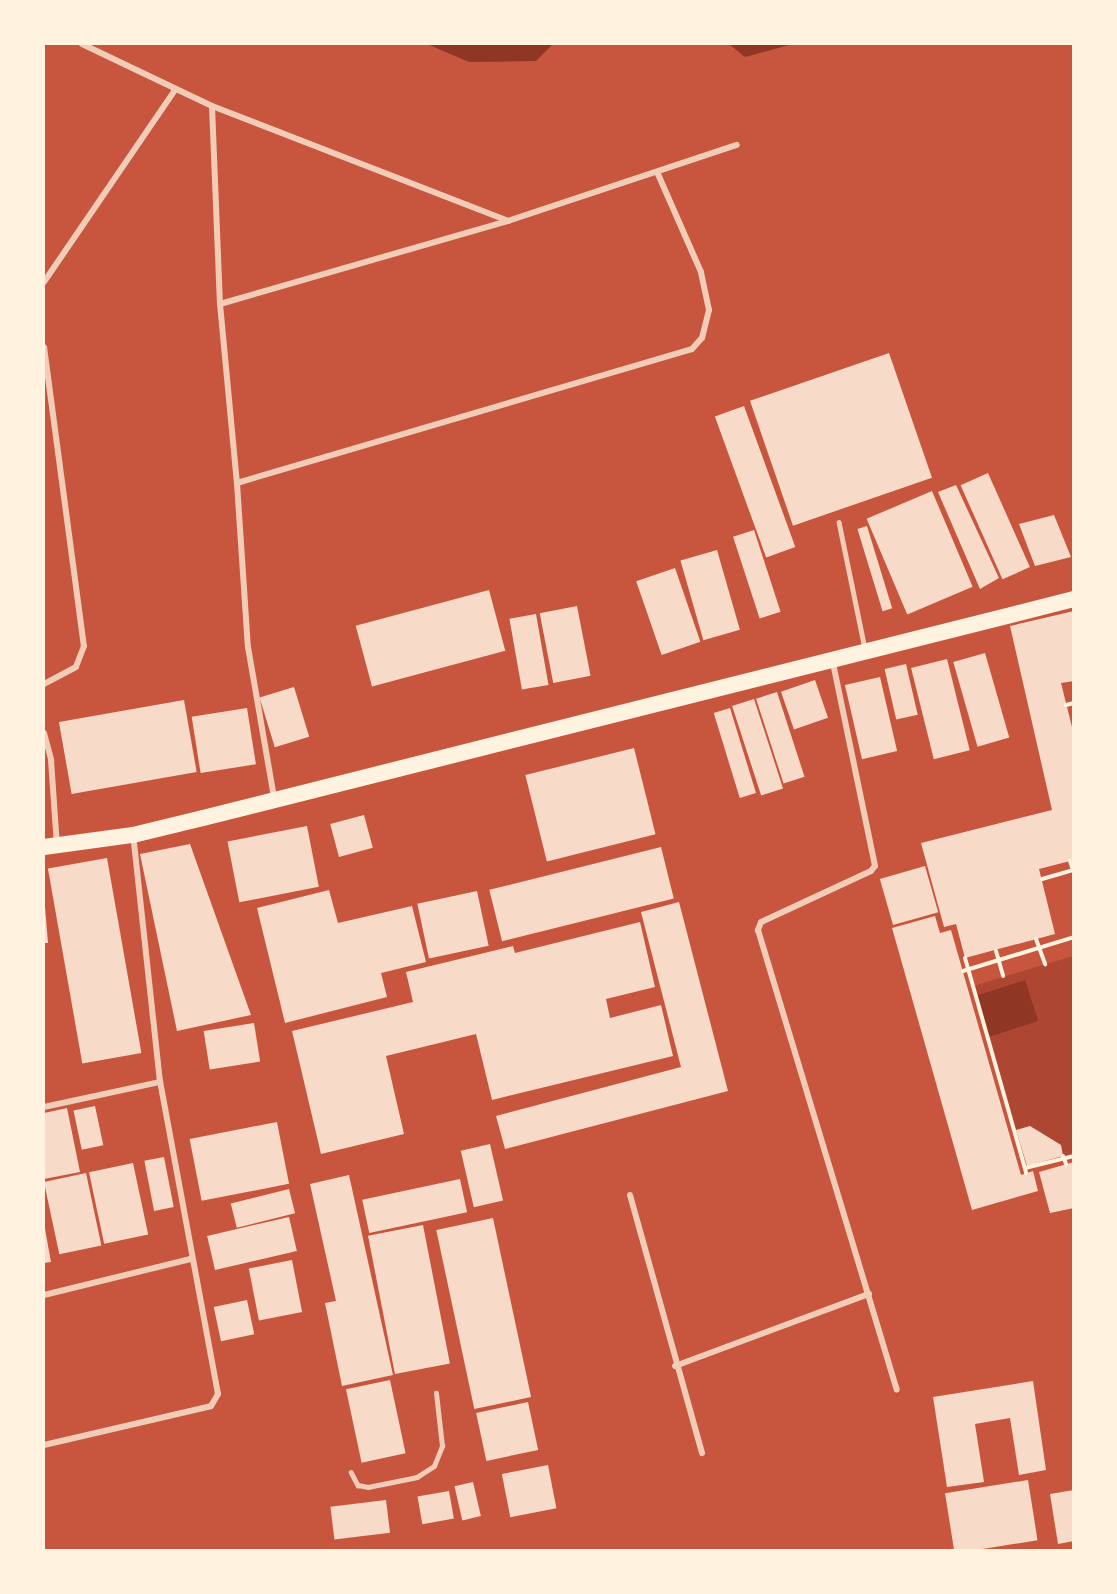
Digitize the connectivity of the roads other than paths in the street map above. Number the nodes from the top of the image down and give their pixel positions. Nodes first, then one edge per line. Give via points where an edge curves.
1 (82, 44) edge
2 (175, 90) junction
3 (212, 106) junction
4 (737, 145) dead end
5 (657, 171) junction
6 (508, 221) junction
7 (44, 282) edge
8 (220, 304) junction
9 (44, 347) edge
10 (237, 483) junction
11 (838, 522) dead end
12 (1074, 599) edge
13 (865, 651) junction
14 (832, 659) junction
15 (44, 684) edge
16 (44, 733) edge
17 (274, 798) junction
18 (133, 835) junction
19 (50, 846) edge
20 (160, 1082) junction
21 (44, 1107) edge
22 (630, 1195) dead end
23 (191, 1259) junction
24 (44, 1294) edge
25 (869, 1294) junction
26 (675, 1366) junction
27 (897, 1389) dead end
28 (436, 1393) dead end
29 (44, 1445) edge
30 (702, 1453) dead end
31 (351, 1472) dead end

1 - 2 street
2 - 3 street
2 - 7 street
3 - 6 street
3 - 8 street
4 - 5 street
5 - 6 street
5 - 10 street via 701,272 709,310 702,338 692,349
6 - 8 street
8 - 10 street
9 - 15 street via 84,646 76,667
10 - 17 street via 248,647
11 - 13 lane
12 - 13 highway
13 - 14 highway
14 - 17 highway
14 - 25 street via 875,866 761,922 758,930
16 - 19 street via 51,760
17 - 18 highway
18 - 19 highway
18 - 20 street
20 - 21 street
20 - 23 street
22 - 26 street
23 - 24 street
23 - 29 street via 218,1373 217,1402
25 - 26 street
25 - 27 street
26 - 30 street
28 - 31 lane via 442,1446 434,1466 417,1477 368,1487 358,1485

